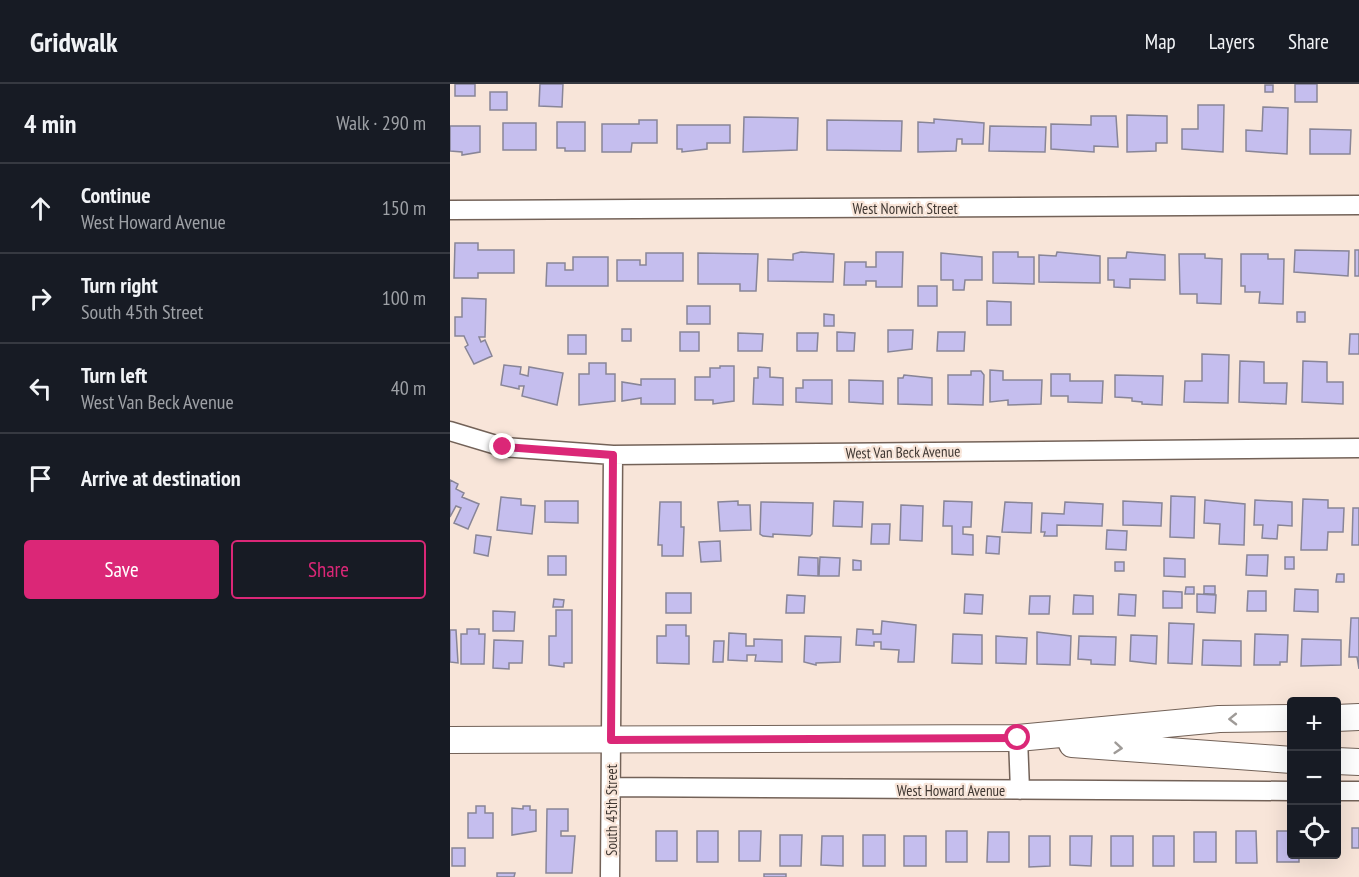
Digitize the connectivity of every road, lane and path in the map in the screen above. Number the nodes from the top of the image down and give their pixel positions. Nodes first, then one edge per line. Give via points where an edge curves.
1 (1359, 205) edge
2 (450, 210) edge
3 (450, 431) edge
4 (1359, 448) edge
5 (613, 455) junction
6 (1359, 717) edge
7 (1287, 718) edge
8 (1341, 718) edge
9 (1018, 738) junction
10 (451, 739) edge
11 (611, 740) junction
12 (1287, 760) edge
13 (1341, 762) edge
14 (1359, 762) edge
15 (611, 787) junction
16 (1020, 790) junction
17 (1287, 791) edge
18 (1341, 791) edge
19 (1359, 791) edge
20 (610, 877) edge

1 - 2 street, West Norwich Street
3 - 5 street, West Van Beck Avenue via 503,447
4 - 5 street, West Van Beck Avenue
5 - 11 street, South 45th Street
6 - 8 street
7 -> 9 street via 1219,719
9 - 11 street
9 -> 12 street
9 - 16 street
10 - 11 street
11 - 15 street, South 45th Street
13 - 14 street
15 - 16 street, West Howard Avenue
15 - 20 street, South 45th Street
16 - 17 street, West Howard Avenue
18 - 19 street

